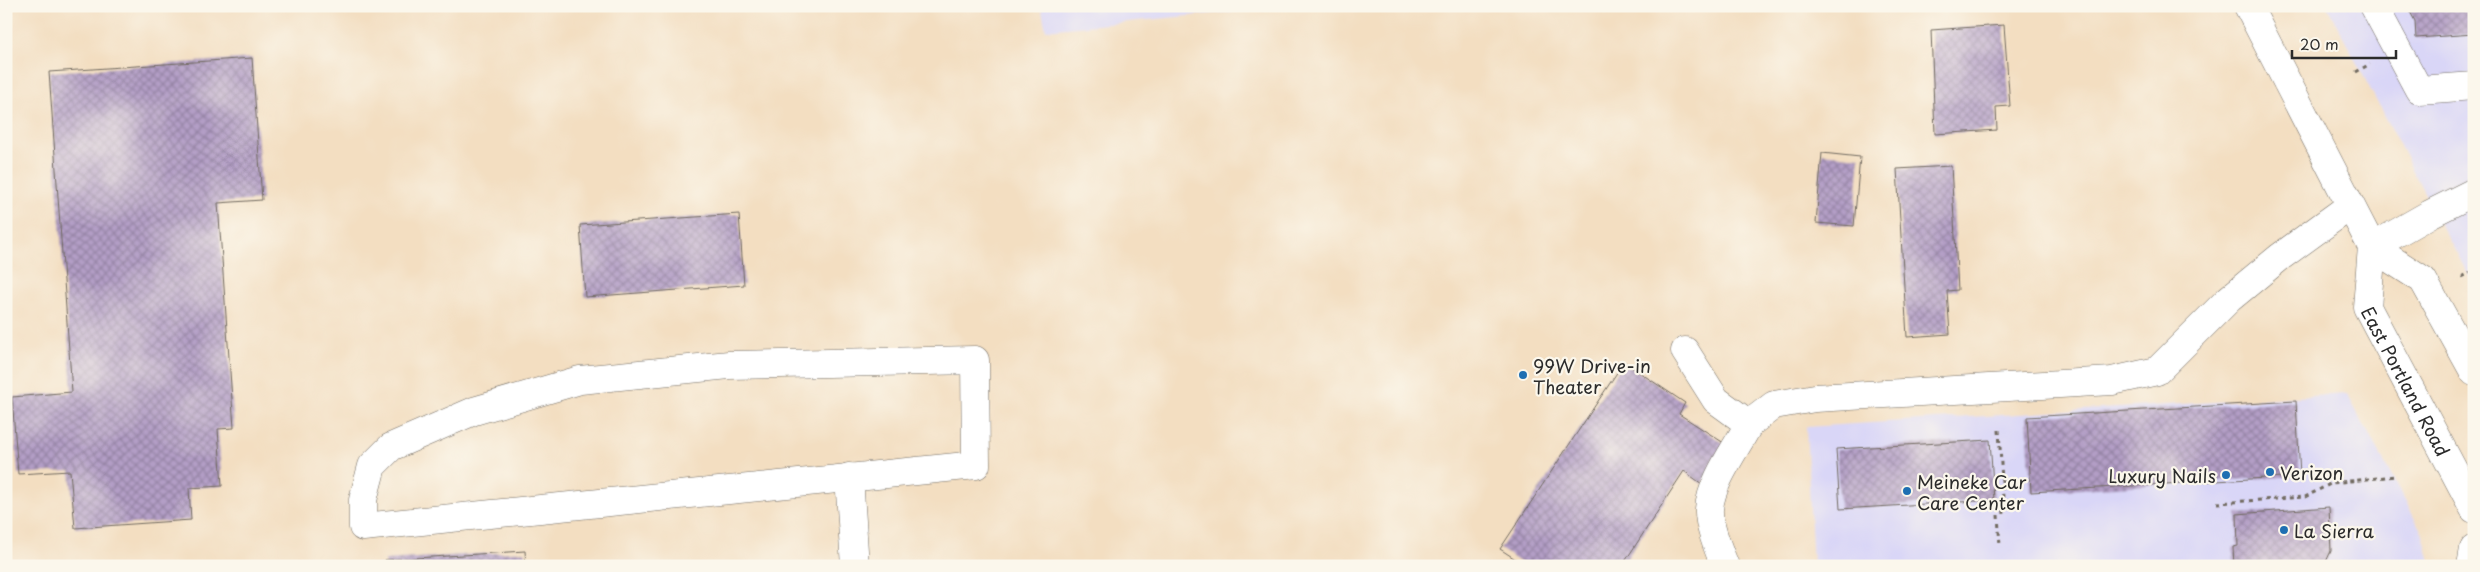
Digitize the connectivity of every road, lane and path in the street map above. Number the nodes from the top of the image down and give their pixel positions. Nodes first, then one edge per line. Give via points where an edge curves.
1 (2248, 6) edge
2 (2374, 6) edge
3 (2474, 86) edge
4 (2474, 192) edge
5 (2350, 206) junction
6 (2372, 247) junction
7 (2474, 271) edge
8 (2462, 277) dead end
9 (1685, 351) dead end
10 (2474, 372) edge
11 (1749, 424) junction
12 (1999, 430) dead end
13 (2395, 476) dead end
14 (849, 477) junction
15 (2217, 503) dead end
16 (2474, 509) edge
17 (2004, 515) dead end
18 (1998, 516) dead end
19 (2000, 546) dead end
20 (2474, 549) edge
21 (854, 566) edge
22 (1726, 566) edge
23 (2471, 566) edge

1 - 5 main road
2 - 3 main road via 2419,90
4 - 6 main road
5 - 6 main road
5 - 11 main road via 2229,299 2157,371 2112,381 1815,398 1774,405
6 - 10 main road via 2423,280
6 - 16 main road, East Portland Road via 2367,307
7 - 8 path
9 - 11 main road via 1716,400
11 - 22 main road via 1712,491 1709,511
12 - 17 path
13 - 15 path via 2332,483 2305,497
14 - 14 main road via 372,526 363,527 363,500 372,466 391,447 474,411 580,380 729,365 975,360 976,465
14 - 21 main road
18 - 19 path
20 - 23 main road

